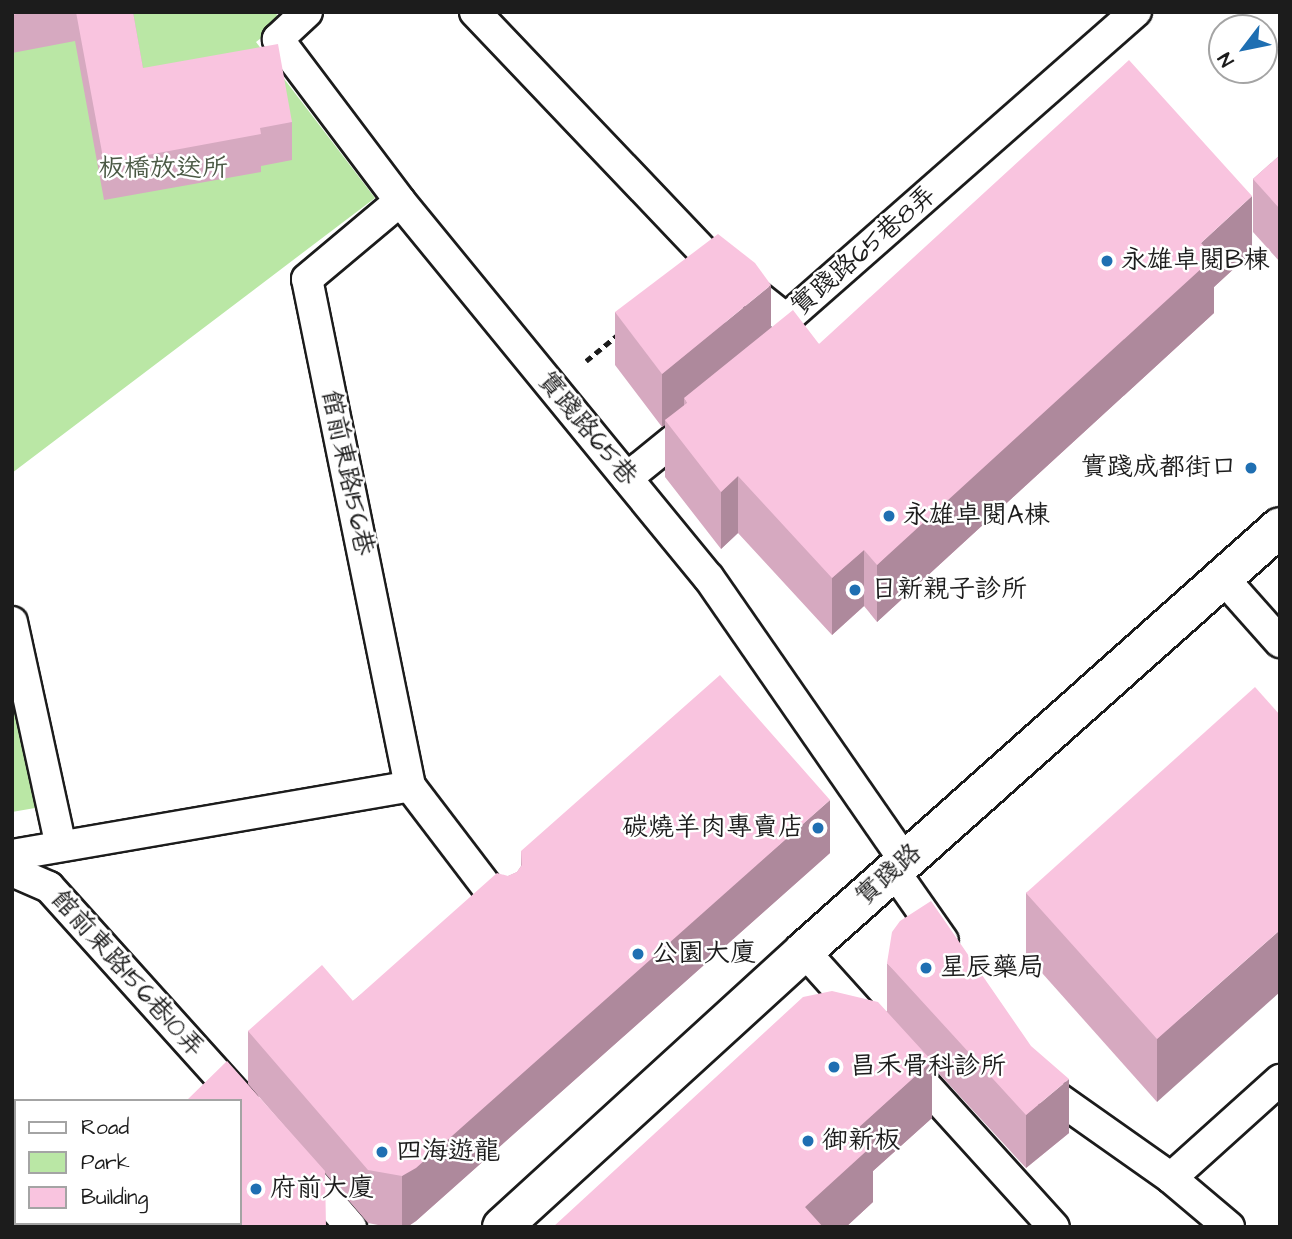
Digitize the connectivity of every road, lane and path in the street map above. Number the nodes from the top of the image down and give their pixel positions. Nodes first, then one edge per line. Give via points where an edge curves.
1 (307, 12) edge
2 (475, 12) edge
3 (1136, 12) edge
4 (400, 201) junction
5 (626, 328) edge
6 (554, 389) junction
7 (720, 402) edge
8 (627, 478) junction
9 (1280, 527) edge
10 (1223, 578) junction
11 (12, 622) edge
12 (1280, 642) edge
13 (410, 786) junction
14 (61, 846) junction
15 (12, 855) edge
16 (900, 866) junction
17 (12, 871) edge
18 (506, 912) edge
19 (804, 951) junction
20 (958, 963) edge
21 (1021, 1055) edge
22 (1280, 1080) edge
23 (240, 1099) edge
24 (242, 1101) edge
25 (1171, 1178) junction
26 (351, 1227) edge
27 (502, 1227) edge
28 (1054, 1227) edge
29 (1229, 1227) edge

1 - 4 lane, 實踐路65巷 via 278,39
2 - 3 lane, 實踐路65巷8弄 via 708,257 786,318
4 - 6 lane, 實踐路65巷
4 - 13 lane, 館前東路156巷 via 307,279
5 - 6 path
6 - 8 lane, 實踐路65巷
7 - 8 lane
8 - 16 lane, 實踐路65巷 via 709,578
9 - 10 street, 實踐路
10 - 12 lane
10 - 16 street, 實踐路
11 - 14 lane
13 - 14 lane
13 - 18 lane, 館前東路156巷
14 - 15 lane
16 - 19 street, 實踐路
16 - 20 lane, 實踐路65巷
17 - 23 lane, 館前東路156巷10弄 via 49,887
19 - 27 street, 實踐路
19 - 28 lane
21 - 25 lane via 1045,1089
22 - 25 lane
24 - 26 lane, 館前東路156巷10弄
25 - 29 lane

